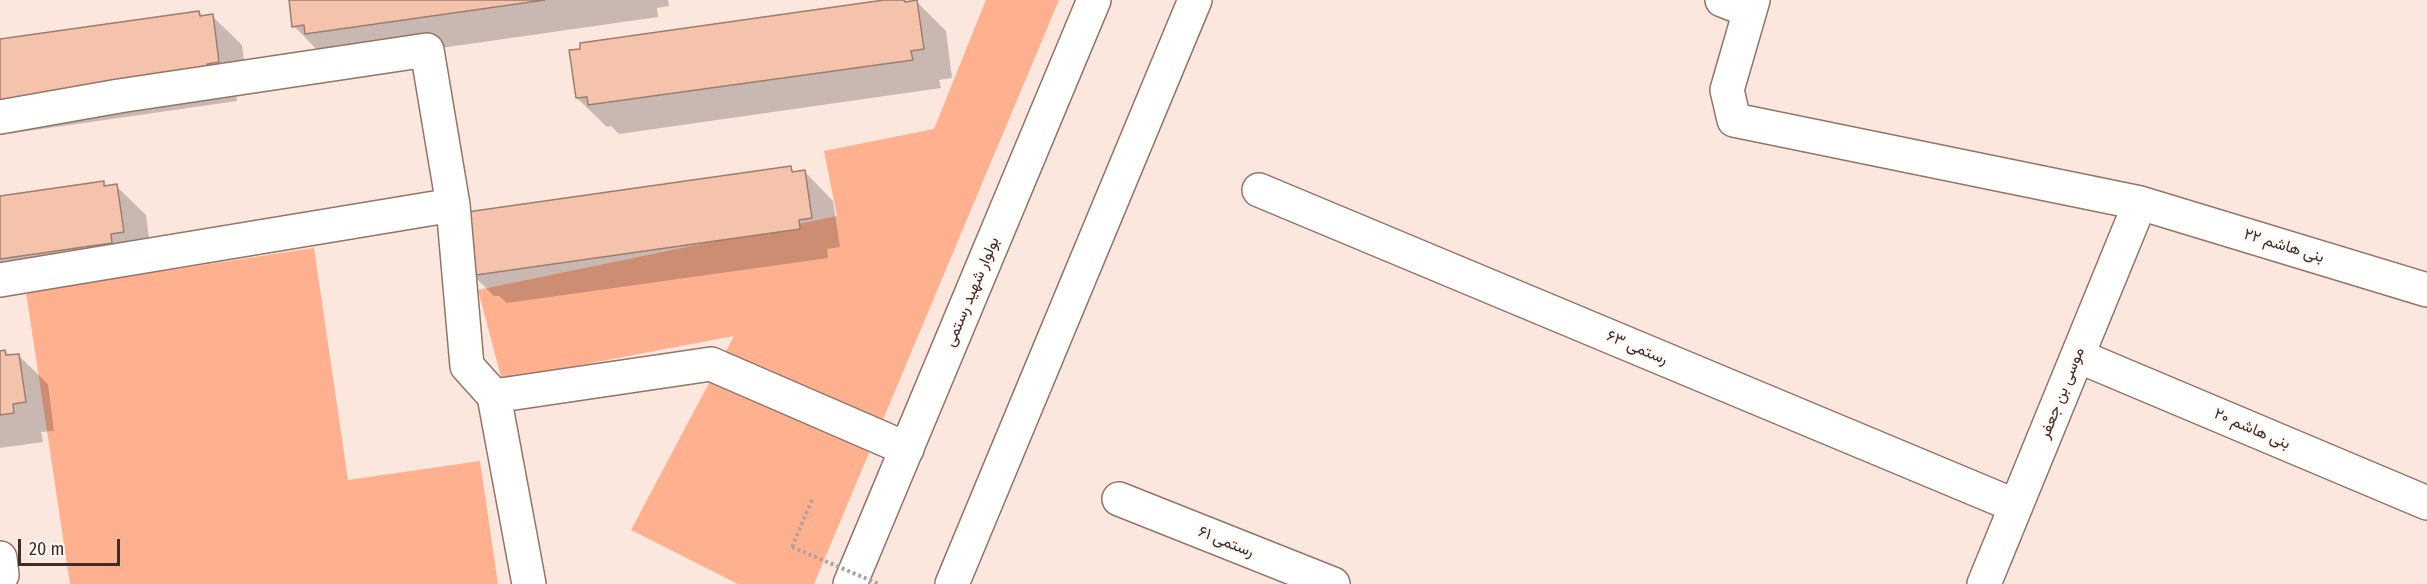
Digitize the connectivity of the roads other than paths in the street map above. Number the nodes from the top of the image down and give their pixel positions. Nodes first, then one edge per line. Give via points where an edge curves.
1 (1094, 0) edge
2 (1195, 0) edge
3 (1742, 4) edge
4 (0, 117) edge
5 (1259, 190) dead end
6 (2140, 203) junction
7 (453, 205) junction
8 (0, 280) edge
9 (2427, 290) edge
10 (2078, 356) junction
11 (494, 396) junction
12 (907, 448) junction
13 (1119, 499) dead end
14 (2427, 503) edge
15 (2016, 506) junction
16 (0, 558) edge
17 (0, 575) edge
18 (529, 584) edge
19 (850, 584) edge
20 (952, 584) edge
21 (1333, 584) edge
22 (1984, 584) edge

1 - 12 street, بولوار شهید رستمی
2 - 20 street
3 - 6 street, بنی هاشم ۲۲ via 1727,90 1734,120
4 - 7 street via 427,50
5 - 15 street, رستمی ۶۳
6 - 9 street, بنی هاشم ۲۲
6 - 10 street, موسی بن جعفر
7 - 8 street
7 - 11 street via 467,366
10 - 14 street, بنی هاشم ۲۰
10 - 15 street, موسی بن جعفر
11 - 12 street via 711,364
11 - 18 street
12 - 19 street, بولوار شهید رستمی
13 - 21 street, رستمی ۶۱
15 - 22 street, موسی بن جعفر
16 - 17 street

